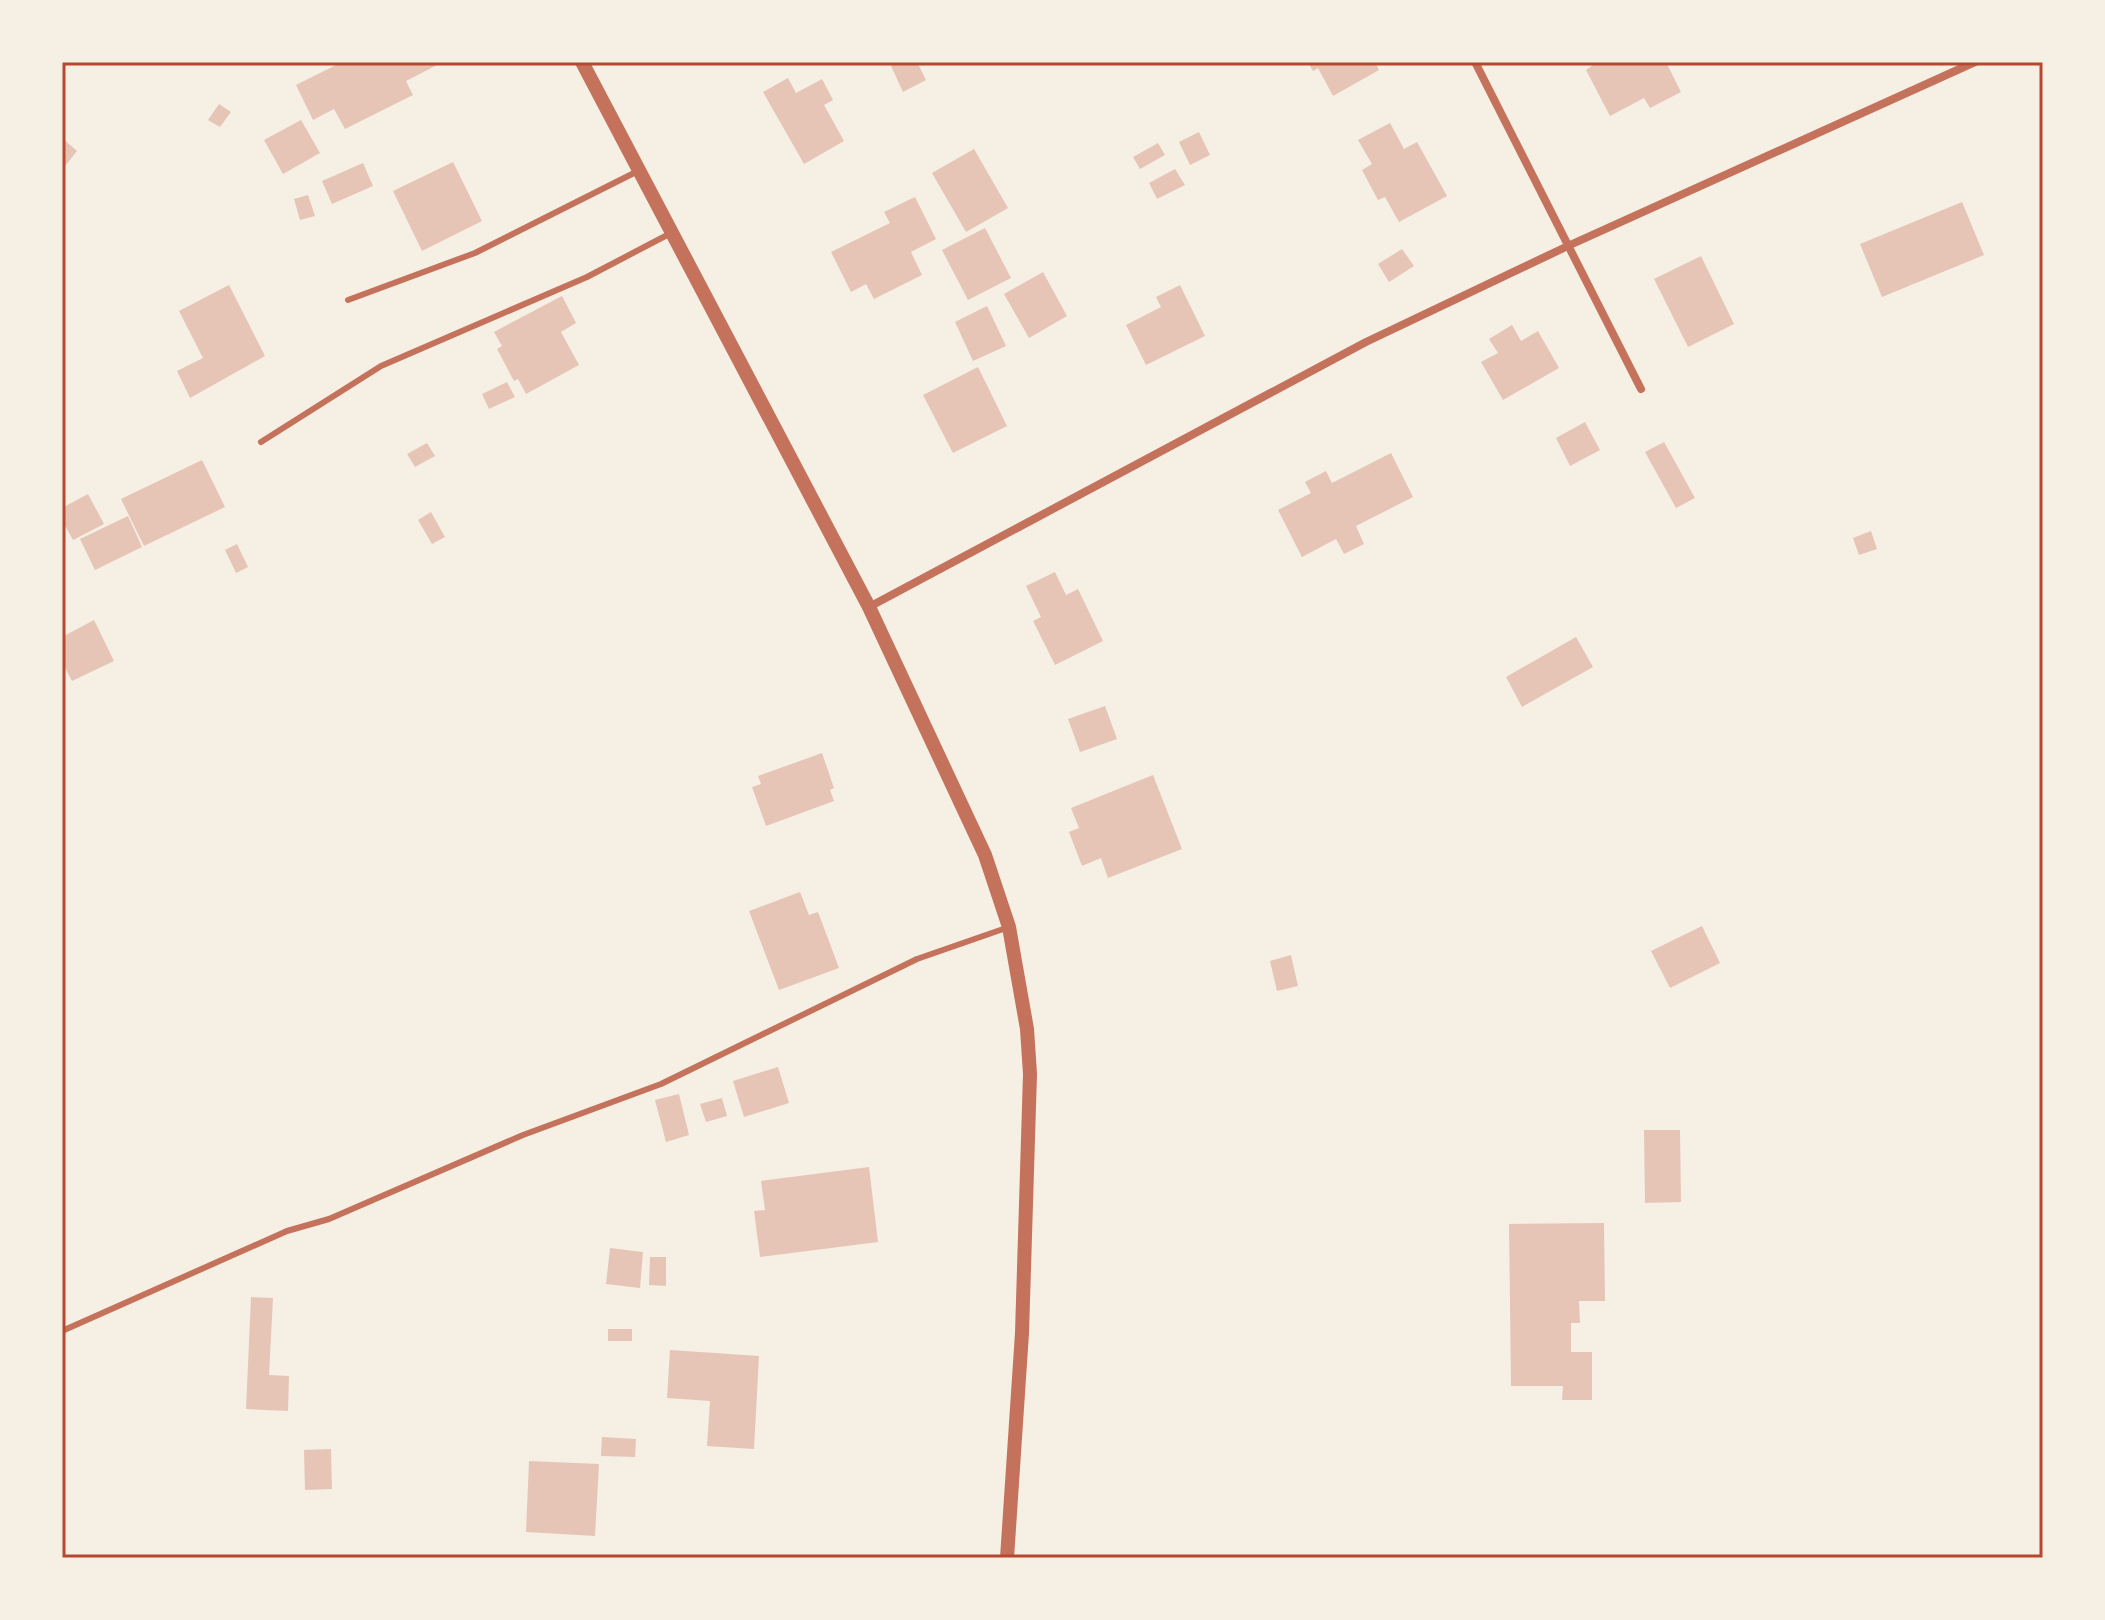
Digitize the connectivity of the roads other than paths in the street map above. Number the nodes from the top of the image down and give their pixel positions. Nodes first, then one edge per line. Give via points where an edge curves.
1 (582, 62) edge
2 (1475, 62) edge
3 (1975, 62) edge
4 (640, 170) junction
5 (673, 232) junction
6 (1570, 245) junction
7 (348, 300) dead end
8 (1641, 389) dead end
9 (261, 442) dead end
10 (869, 607) junction
11 (1009, 927) junction
12 (62, 1331) edge
13 (1007, 1558) edge

1 - 4 street
2 - 6 street
3 - 6 street
4 - 5 street
4 - 7 lane via 475,253
5 - 9 lane via 587,277 381,366
5 - 10 street
6 - 8 street
6 - 10 street via 1366,342
10 - 11 street via 985,855
11 - 12 lane via 917,959 661,1084 523,1135 329,1219 287,1231
11 - 13 street via 1030,1074 1022,1333

